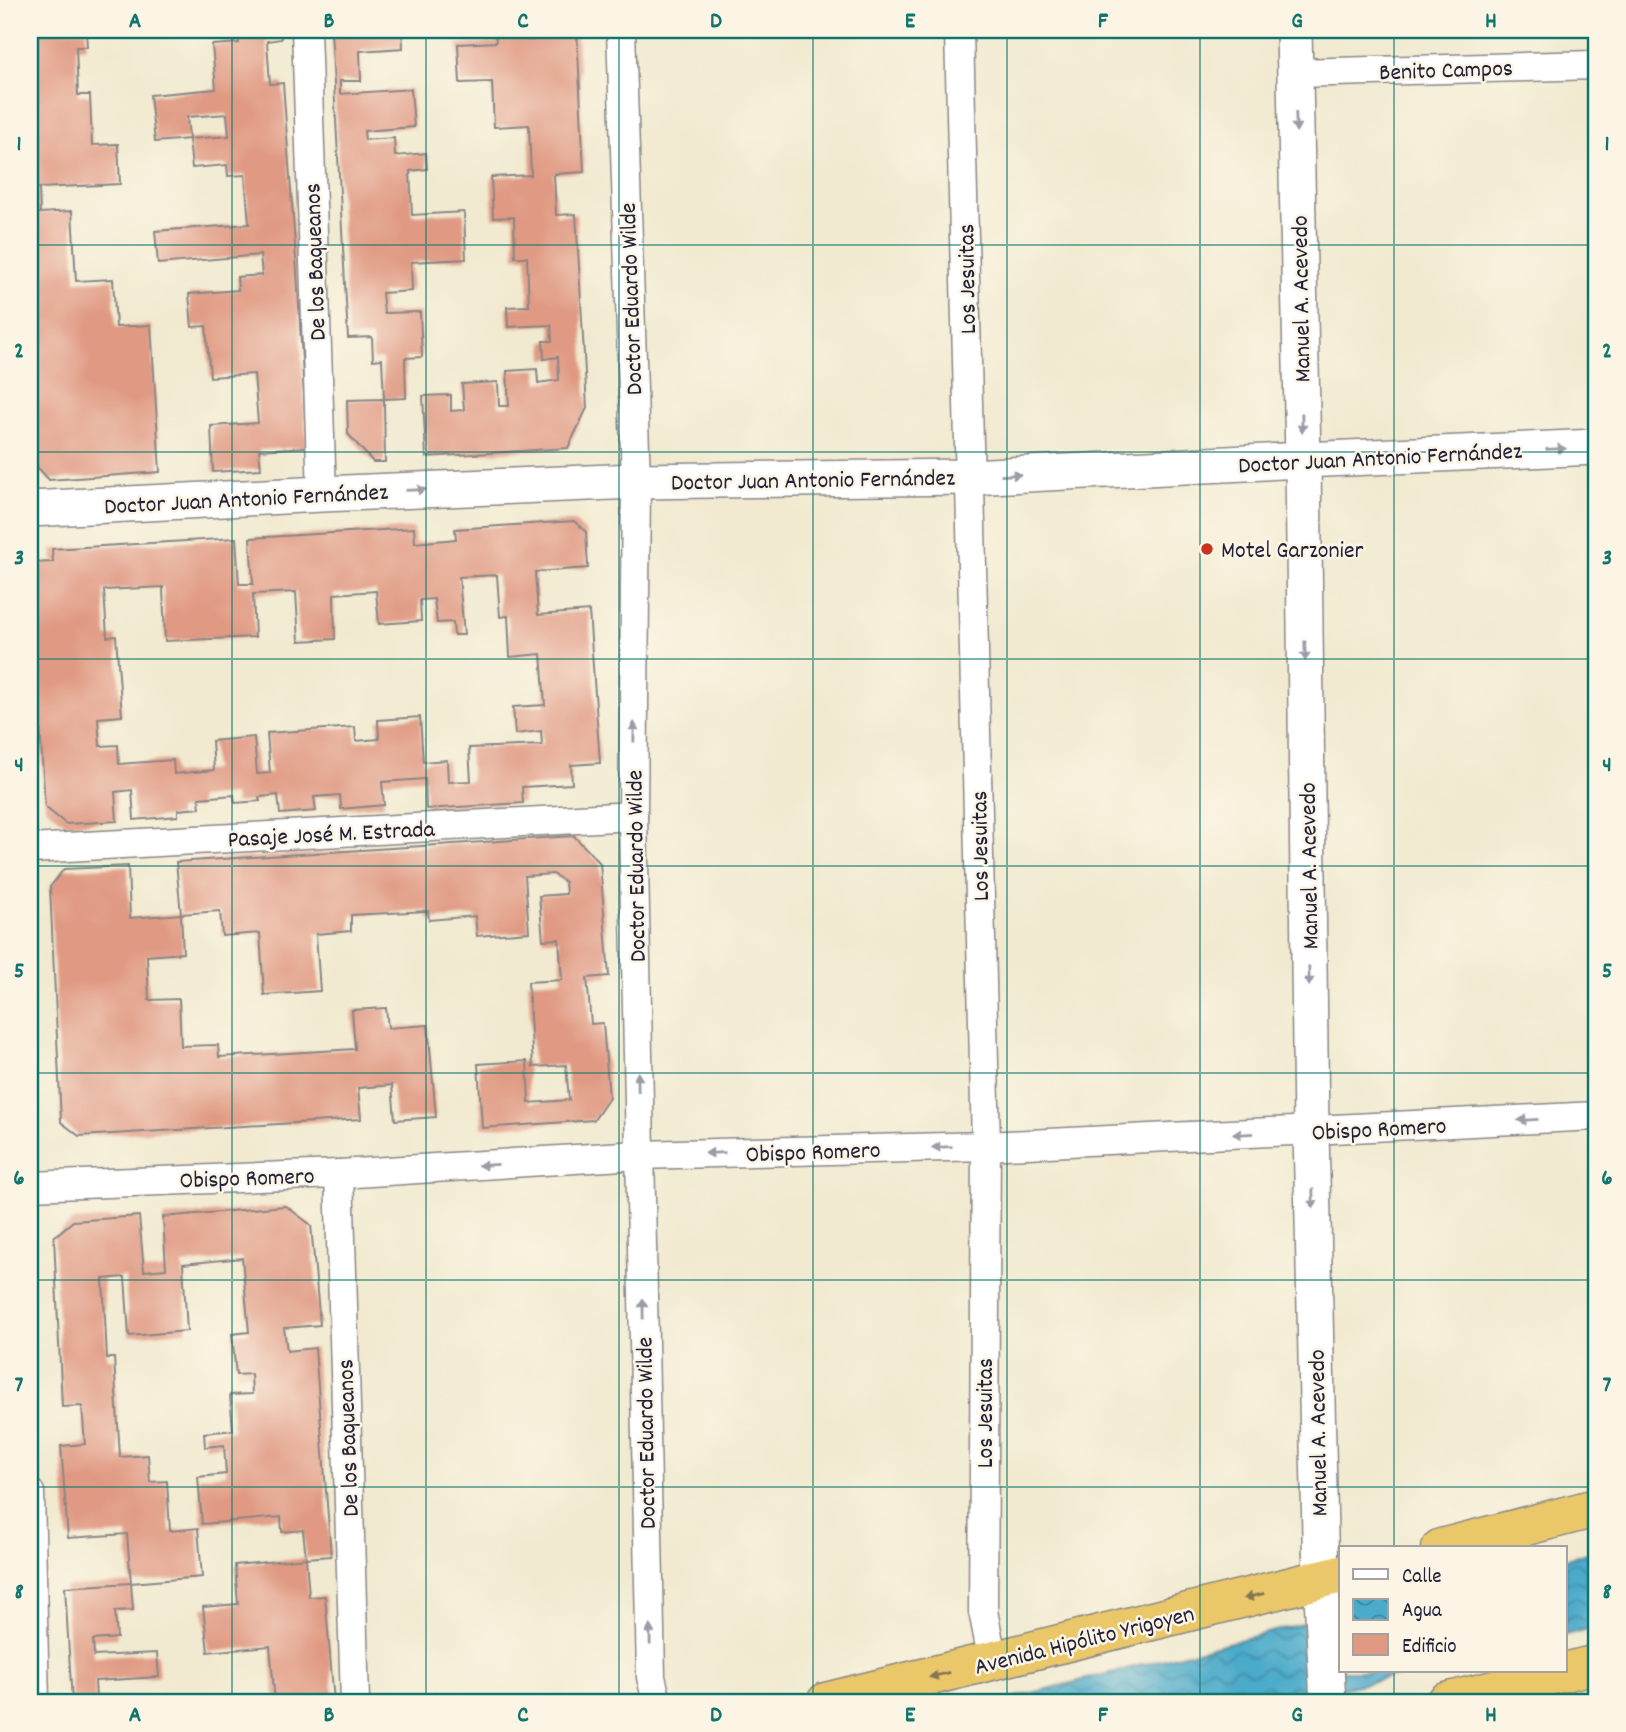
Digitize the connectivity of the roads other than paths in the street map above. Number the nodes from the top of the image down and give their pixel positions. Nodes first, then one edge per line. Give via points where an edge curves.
1 (306, 30) edge
2 (621, 30) edge
3 (959, 30) edge
4 (1294, 30) edge
5 (1596, 65) edge
6 (1295, 73) junction
7 (1596, 447) edge
8 (1303, 460) junction
9 (970, 477) junction
10 (636, 481) junction
11 (322, 494) junction
12 (30, 509) edge
13 (633, 816) junction
14 (30, 849) edge
15 (1596, 1116) edge
16 (1311, 1131) junction
17 (986, 1146) junction
18 (639, 1155) junction
19 (338, 1174) junction
20 (30, 1186) edge
21 (30, 1493) edge
22 (1596, 1508) edge
23 (1449, 1546) edge
24 (1331, 1576) edge
25 (993, 1662) junction
26 (1596, 1664) edge
27 (1564, 1672) edge
28 (1566, 1672) edge
29 (35, 1702) edge
30 (355, 1702) edge
31 (657, 1702) edge
32 (826, 1702) edge
33 (1328, 1702) edge
34 (1446, 1702) edge

1 - 11 street, De los Baqueanos
2 - 10 street, Doctor Eduardo Wilde
3 - 9 street, Los Jesuitas
4 - 6 street, Manuel A. Acevedo
5 - 6 street, Benito Campos
6 -> 8 street, Manuel A. Acevedo
8 -> 7 street, Doctor Juan Antonio Fernández
9 -> 8 street, Doctor Juan Antonio Fernández
8 -> 16 street, Manuel A. Acevedo
9 - 10 street, Doctor Juan Antonio Fernández
9 - 17 street, Los Jesuitas
11 -> 10 street, Doctor Juan Antonio Fernández
13 -> 10 street, Doctor Eduardo Wilde
11 - 12 street, Doctor Juan Antonio Fernández
13 - 14 street, Pasaje José M. Estrada
18 -> 13 street, Doctor Eduardo Wilde
15 -> 16 street, Obispo Romero
16 -> 17 street, Obispo Romero
16 -> 24 street, Manuel A. Acevedo
17 -> 18 street, Obispo Romero
17 - 25 street, Los Jesuitas via 982,1611
18 -> 19 street, Obispo Romero
31 -> 18 street, Doctor Eduardo Wilde via 651,1678
19 - 20 street, Obispo Romero
19 - 30 street, De los Baqueanos
21 - 29 street
22 - 23 highway
24 -> 25 highway, Avenida Hipólito Yrigoyen
24 - 33 street, Manuel A. Acevedo
25 -> 32 highway, Avenida Hipólito Yrigoyen
26 - 28 highway
27 - 34 highway

